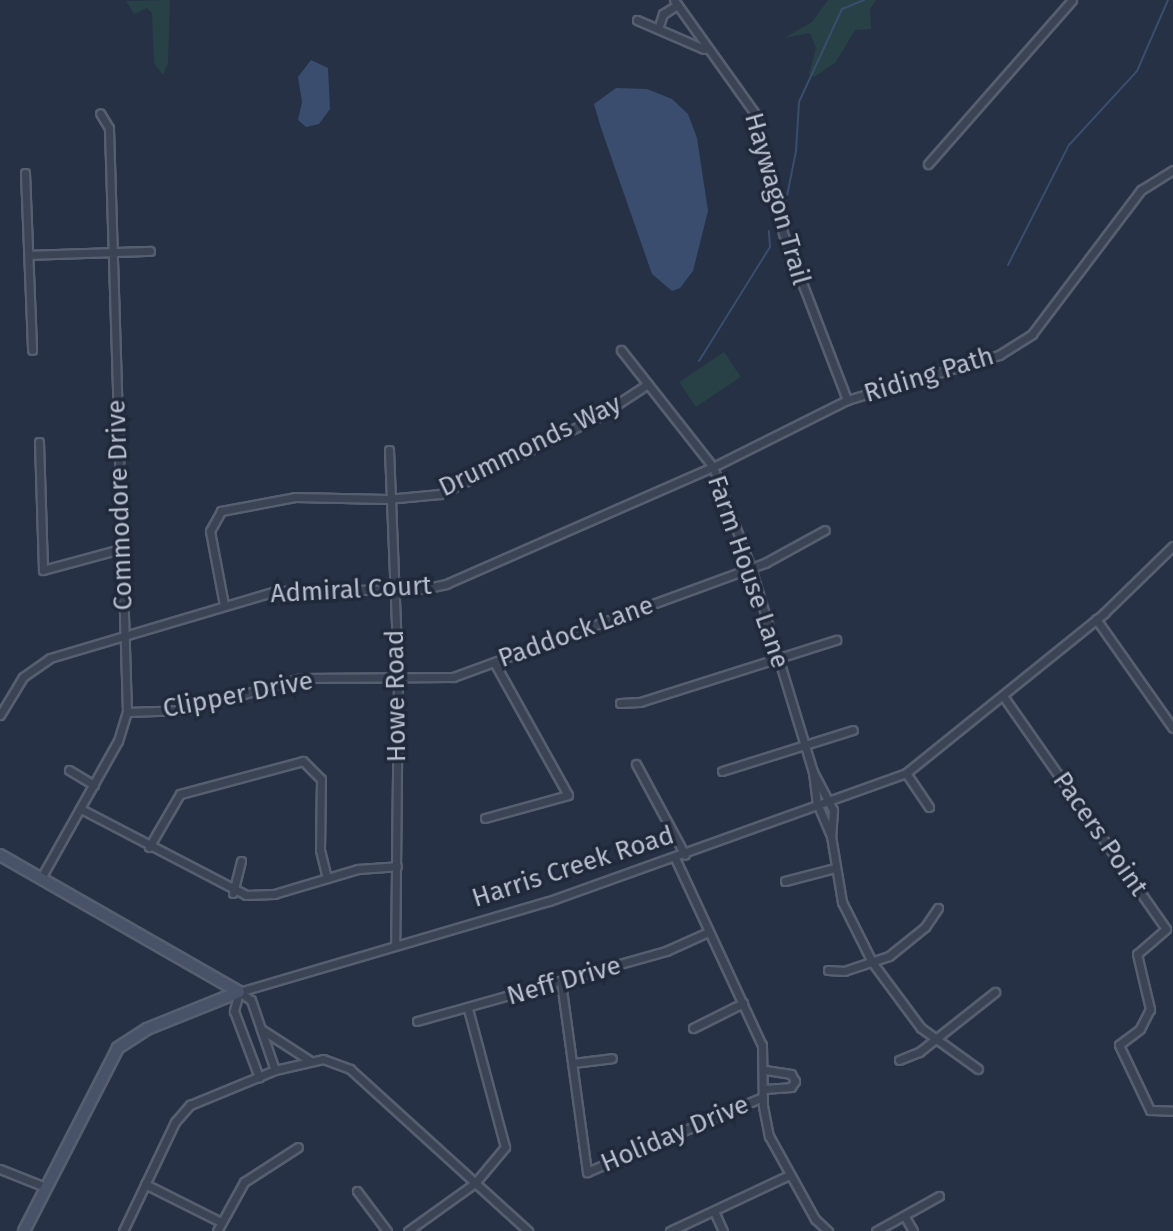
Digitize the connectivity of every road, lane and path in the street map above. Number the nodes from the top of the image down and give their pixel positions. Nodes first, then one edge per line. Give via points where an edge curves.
1 (1072, 0) edge
2 (675, 2) edge
3 (637, 20) dead end
4 (659, 26) junction
5 (709, 52) junction
6 (100, 113) dead end
7 (928, 164) dead end
8 (1173, 170) edge
9 (25, 173) dead end
10 (150, 251) dead end
11 (112, 252) junction
12 (29, 255) junction
13 (32, 350) dead end
14 (621, 350) dead end
15 (648, 384) junction
16 (847, 400) junction
17 (39, 442) dead end
18 (389, 450) dead end
19 (713, 467) junction
20 (387, 499) junction
21 (825, 530) dead end
22 (1173, 546) edge
23 (121, 549) junction
24 (751, 568) junction
25 (393, 589) junction
26 (224, 605) junction
27 (1096, 619) junction
28 (124, 634) junction
29 (836, 640) dead end
30 (779, 657) junction
31 (494, 662) junction
32 (398, 678) junction
33 (1003, 696) junction
34 (620, 703) dead end
35 (127, 712) junction
36 (0, 715) edge
37 (1173, 728) edge
38 (853, 730) dead end
39 (805, 745) junction
40 (636, 764) dead end
41 (69, 770) dead end
42 (722, 771) dead end
43 (813, 772) junction
44 (906, 773) junction
45 (94, 785) junction
46 (830, 799) junction
47 (817, 803) junction
48 (929, 807) dead end
49 (81, 809) junction
50 (485, 818) dead end
51 (831, 836) junction
52 (149, 847) junction
53 (0, 855) edge
54 (685, 855) junction
55 (675, 858) junction
56 (241, 861) dead end
57 (397, 866) junction
58 (835, 868) junction
59 (41, 878) junction
60 (327, 878) junction
61 (785, 881) dead end
62 (233, 893) junction
63 (938, 908) dead end
64 (708, 932) junction
65 (395, 943) junction
66 (872, 962) junction
67 (828, 970) dead end
68 (561, 982) junction
69 (239, 992) junction
70 (995, 992) dead end
71 (743, 1003) junction
72 (468, 1009) junction
73 (417, 1021) dead end
74 (693, 1028) dead end
75 (261, 1029) junction
76 (935, 1039) junction
77 (612, 1058) dead end
78 (309, 1060) junction
79 (899, 1060) dead end
80 (573, 1063) junction
81 (978, 1069) dead end
82 (275, 1070) junction
83 (766, 1070) junction
84 (259, 1077) junction
85 (764, 1093) junction
86 (1173, 1111) edge
87 (298, 1147) dead end
88 (0, 1169) edge
89 (789, 1175) junction
90 (475, 1183) junction
91 (145, 1184) junction
92 (45, 1187) junction
93 (357, 1191) dead end
94 (939, 1196) dead end
95 (714, 1211) junction
96 (905, 1217) junction
97 (221, 1222) junction
98 (24, 1231) edge
99 (123, 1231) edge
100 (217, 1231) edge
101 (387, 1231) edge
102 (408, 1231) edge
103 (528, 1231) edge
104 (670, 1231) edge
105 (723, 1231) edge
106 (828, 1231) edge
107 (876, 1231) edge
108 (913, 1231) edge

1 - 7 street
2 - 4 street, Haywagon Trail via 664,11
2 - 5 street, Haywagon Trail
3 - 4 street, Haywagon Trail
4 - 5 street, Haywagon Trail
5 - 16 street, Haywagon Trail via 756,115 783,233
6 - 11 street, Commodore Drive via 109,128
8 - 16 street, Riding Path via 1141,190 1032,334 999,355
9 - 12 street
10 - 11 street
11 - 12 street
11 - 23 street, Commodore Drive
12 - 13 street
14 - 15 street, Farm House Lane
15 - 19 street, Farm House Lane
15 - 20 street, Drummonds Way via 596,418 463,485 416,499
16 - 19 street, Riding Path
17 - 23 street via 43,570
18 - 20 street, Howe Road
19 - 24 street, Farm House Lane
19 - 25 street, Admiral Court via 446,584
20 - 25 street, Howe Road
20 - 26 street, Drummonds Way via 295,497 217,514 210,536
21 - 24 street, Paddock Lane
22 - 27 street, Harris Creek Road
23 - 28 street, Commodore Drive
24 - 30 street, Farm House Lane
24 - 31 street, Paddock Lane
25 - 26 street, Admiral Court via 293,589
25 - 32 street, Howe Road
26 - 28 street, Admiral Court
27 - 33 street, Harris Creek Road
27 - 37 street
28 - 35 street, Commodore Drive
28 - 36 street, Admiral Court via 36,666
29 - 30 street
30 - 34 street via 640,702
30 - 39 street, Farm House Lane
31 - 32 street, Paddock Lane via 453,677
31 - 50 street via 568,795
32 - 35 street, Clipper Drive via 301,678 187,710
32 - 57 street, Howe Road
33 - 44 street, Harris Creek Road
33 - 86 street, Pacers Point via 1166,929 1137,954 1150,1009 1140,1029 1120,1043 1120,1051 1150,1110
35 - 45 street, Commodore Drive
38 - 39 street
39 - 42 street
39 - 43 street, Farm House Lane
40 - 54 street
41 - 45 street
43 - 46 street, Farm House Lane
43 - 47 street, Farm House Lane
44 - 46 street, Harris Creek Road
44 - 48 street
45 - 49 street, Commodore Drive
46 - 47 street, Harris Creek Road
46 - 51 street via 835,826
47 - 51 street, Farm House Lane
47 - 54 street, Harris Creek Road
49 - 52 street
49 - 59 street, Commodore Drive
51 - 58 street
52 - 60 street via 180,794 303,761 321,779 320,850
52 - 62 street
53 - 59 street
54 - 55 street, Harris Creek Road
55 - 64 street
55 - 65 street, Harris Creek Road via 549,901
56 - 62 street
57 - 60 street
57 - 65 street, Howe Road
58 - 61 street
58 - 66 street via 847,916
59 - 69 street
60 - 62 street via 259,896
63 - 66 street via 908,943
64 - 68 street, Neff Drive via 666,951
64 - 71 street
65 - 69 street, Harris Creek Road
66 - 67 street
66 - 76 street via 910,1016
68 - 72 street, Neff Drive
68 - 80 street, Holiday Drive
69 - 75 street via 251,1000
69 - 84 street via 234,1011
69 - 92 street, Harris Creek Road via 147,1029 118,1048
70 - 76 street
71 - 74 street
71 - 83 street via 762,1045
72 - 73 street, Neff Drive
72 - 90 street via 505,1138 503,1153
75 - 78 street
75 - 82 street
76 - 79 street
76 - 81 street
77 - 80 street
78 - 82 street
78 - 90 street via 336,1061 350,1069
80 - 85 street, Holiday Drive via 587,1172
82 - 84 street
83 - 85 street
83 - 85 street via 791,1074 795,1081 791,1087
84 - 91 street via 190,1105 175,1122
85 - 89 street via 765,1125
87 - 97 street via 244,1182
88 - 92 street
89 - 95 street
89 - 106 street
90 - 102 street
90 - 103 street
91 - 97 street
91 - 99 street
92 - 98 street, Harris Creek Road
93 - 101 street
94 - 96 street
95 - 104 street
95 - 105 street
96 - 107 street
96 - 108 street
97 - 100 street

